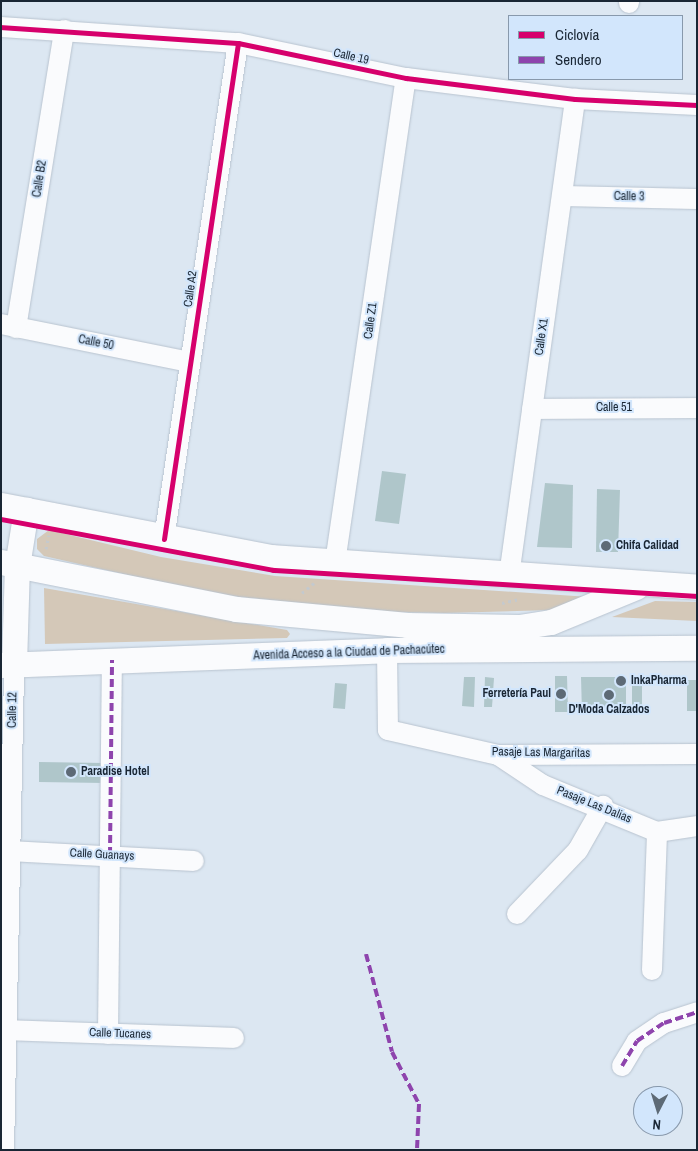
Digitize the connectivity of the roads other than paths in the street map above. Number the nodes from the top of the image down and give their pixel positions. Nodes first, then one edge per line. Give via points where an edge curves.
1 (1, 27) edge
2 (64, 30) junction
3 (238, 43) junction
4 (406, 78) junction
5 (575, 98) junction
6 (697, 105) edge
7 (562, 196) junction
8 (697, 199) edge
9 (9, 326) edge
10 (190, 362) junction
11 (697, 408) edge
12 (532, 409) junction
13 (1, 505) edge
14 (26, 510) junction
15 (164, 539) junction
16 (335, 563) junction
17 (9, 564) edge
18 (509, 576) junction
19 (640, 585) junction
20 (697, 587) edge
21 (697, 648) edge
22 (387, 650) junction
23 (112, 660) junction
24 (8, 665) edge
25 (697, 754) edge
26 (498, 755) junction
27 (603, 806) junction
28 (697, 826) edge
29 (657, 832) junction
30 (10, 851) junction
31 (110, 855) junction
32 (194, 861) dead end
33 (516, 914) dead end
34 (652, 970) dead end
35 (697, 1012) edge
36 (6, 1030) junction
37 (108, 1034) junction
38 (234, 1038) dead end
39 (622, 1066) dead end
40 (3, 1147) edge

1 - 2 street, Calle 19
2 - 3 street, Calle 19
2 - 9 street, Calle B2
3 - 4 street, Calle 19
3 - 10 street, Calle A2
4 - 5 street, Calle 19
4 - 16 street, Calle Z1
5 - 6 street, Calle 19
5 - 7 street, Calle X1
7 - 8 street, Calle 3
7 - 12 street, Calle X1
9 - 10 street, Calle 50
10 - 15 street, Calle A2
11 - 12 street, Calle 51
12 - 18 street, Calle X1
13 - 14 main road, Avenida Acceso a la Ciudad de Pachacútec
14 - 15 main road, Avenida Acceso a la Ciudad de Pachacútec
14 - 17 main road, Calle 12
15 - 16 main road, Avenida Acceso a la Ciudad de Pachacútec
16 - 18 main road, Avenida Acceso a la Ciudad de Pachacútec
17 - 19 main road, Avenida Acceso a la Ciudad de Pachacútec via 236,608 407,625 519,627 551,622
17 - 24 main road, Calle 12
18 - 19 main road, Avenida Acceso a la Ciudad de Pachacútec
19 - 20 main road, Avenida Acceso a la Ciudad de Pachacútec
21 - 22 main road, Avenida Acceso a la Ciudad de Pachacútec
22 - 23 main road, Avenida Acceso a la Ciudad de Pachacútec
22 - 26 street, Pasaje Las Margaritas via 388,730
23 - 24 main road, Avenida Acceso a la Ciudad de Pachacútec
23 - 31 street
24 - 30 street, Calle 12
25 - 26 street, Pasaje Las Margaritas
26 - 27 street, Pasaje Las Dalias via 543,784
27 - 29 street, Pasaje Las Dalias
27 - 33 street via 578,850
28 - 29 street
29 - 34 street
30 - 31 street, Calle Guanays
30 - 36 street, Calle 12
31 - 32 street, Calle Guanays
31 - 37 street
35 - 39 street via 664,1023 637,1041
36 - 37 street, Calle Tucanes
36 - 40 street, Calle 12
37 - 38 street, Calle Tucanes

